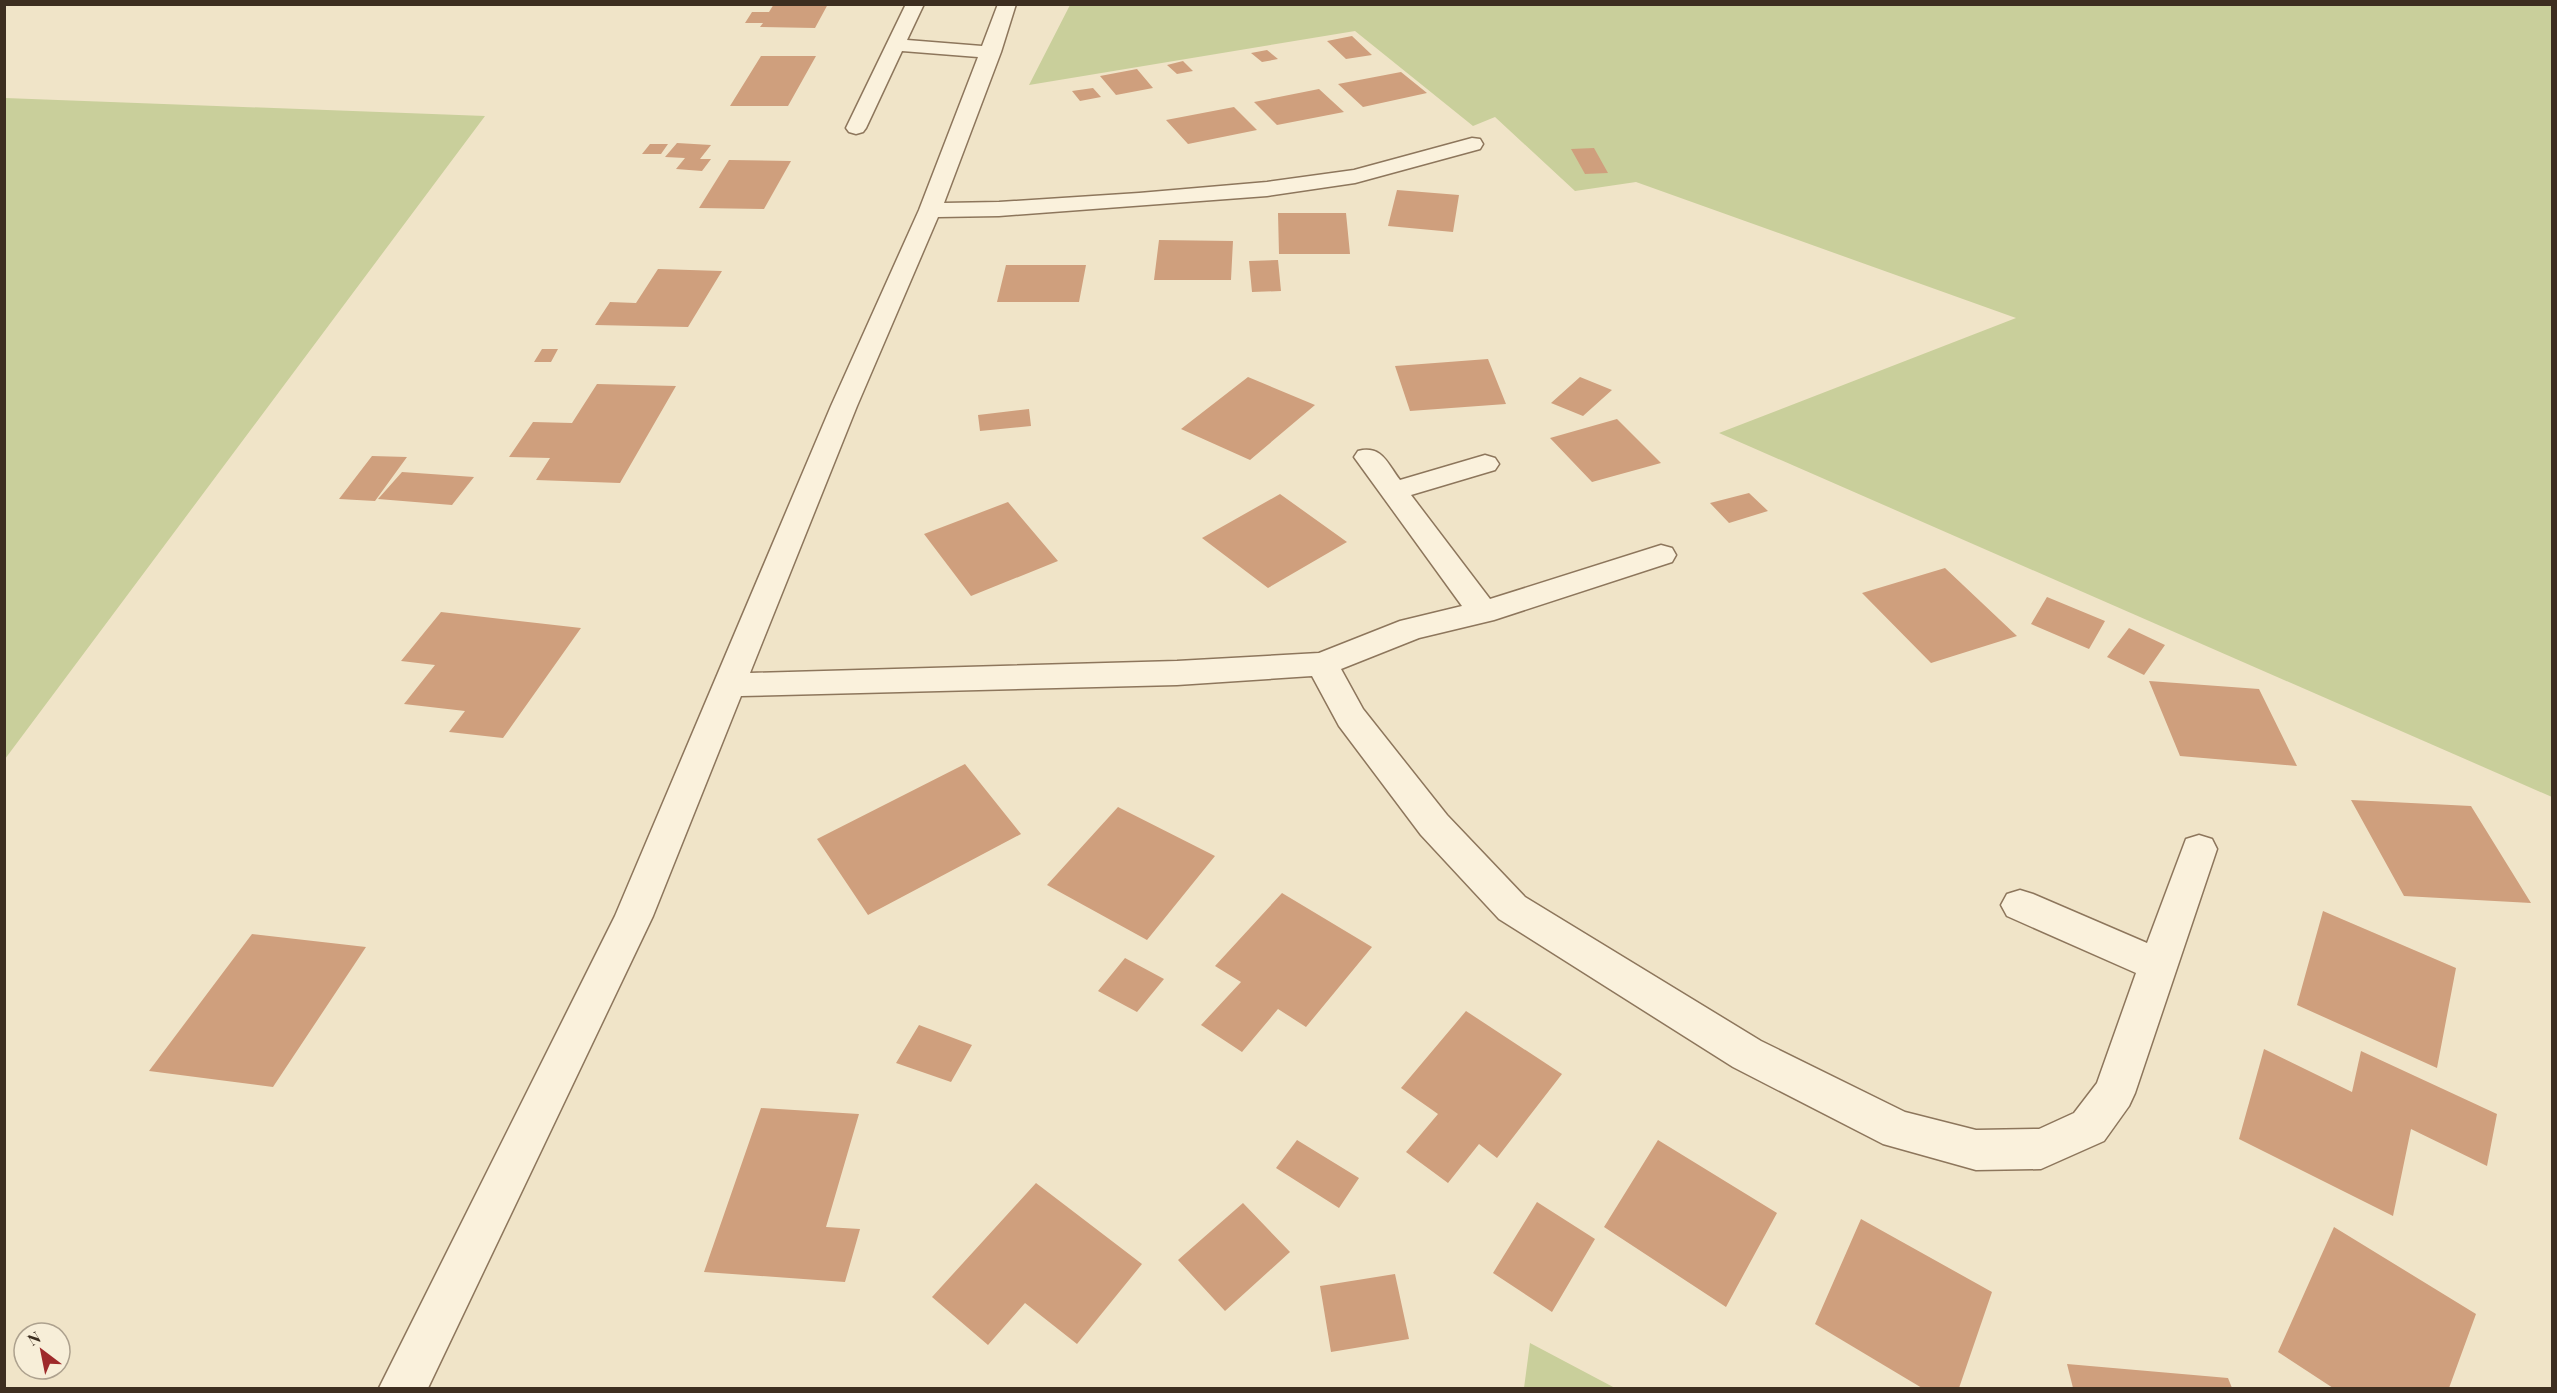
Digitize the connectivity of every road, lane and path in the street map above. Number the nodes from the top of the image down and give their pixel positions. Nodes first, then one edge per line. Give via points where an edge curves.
1 (915, 4) edge
2 (1006, 4) edge
3 (896, 45) junction
4 (991, 52) junction
5 (856, 128) dead end
6 (1472, 144) dead end
7 (930, 210) junction
8 (1368, 457) dead end
9 (1485, 464) dead end
10 (1393, 491) junction
11 (1661, 555) dead end
12 (1483, 612) junction
13 (1322, 664) junction
14 (730, 685) junction
15 (2199, 849) dead end
16 (2020, 905) dead end
17 (2157, 965) junction
18 (403, 1389) edge

1 - 3 street
2 - 4 street
3 - 4 street
3 - 5 street
4 - 7 street
6 - 7 street via 1355,176 1267,189 999,209
7 - 14 street via 844,406
8 - 10 street
9 - 10 street
10 - 12 street
11 - 12 street
12 - 13 street via 1411,629
13 - 14 street via 1177,673
13 - 17 street via 1351,717 1434,825 1512,908 1747,1054 1898,1130 1976,1150 2041,1149 2089,1127 2114,1093
14 - 18 street via 634,915
15 - 17 street
16 - 17 street

